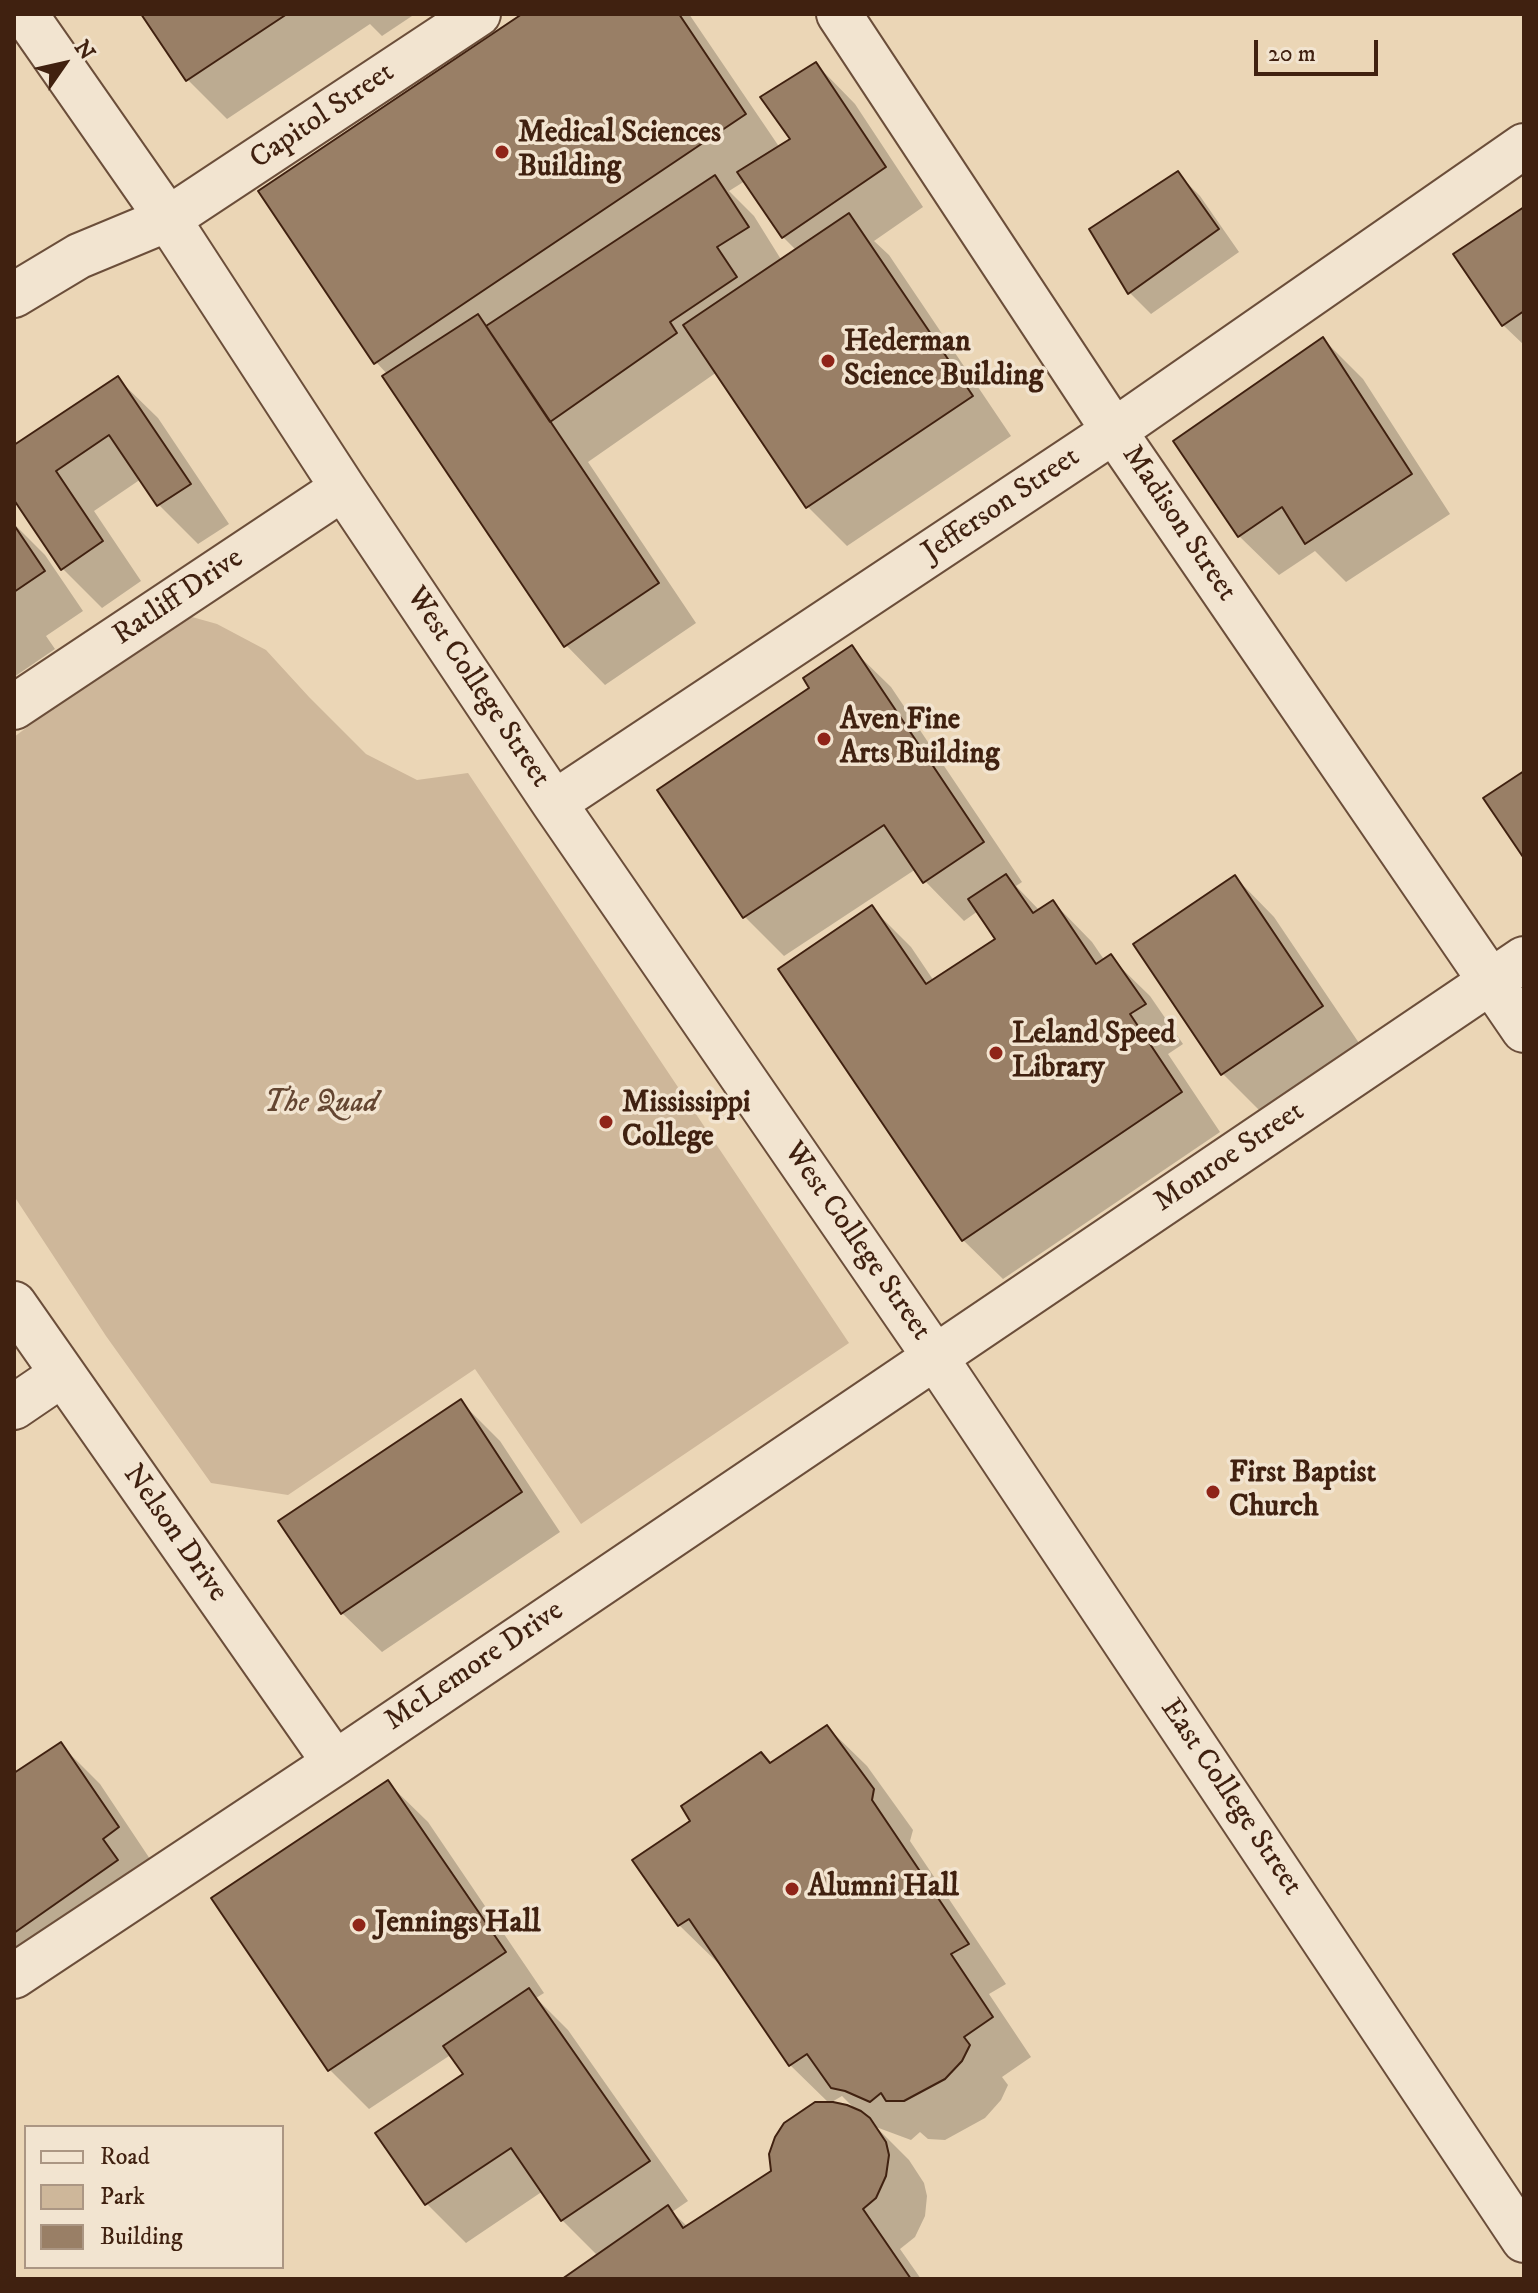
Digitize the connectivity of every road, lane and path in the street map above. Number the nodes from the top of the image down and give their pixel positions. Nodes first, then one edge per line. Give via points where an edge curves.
1 (25, 14) edge
2 (478, 14) edge
3 (839, 14) edge
4 (1524, 146) edge
5 (168, 219) junction
6 (14, 295) edge
7 (1114, 431) junction
8 (343, 488) junction
9 (14, 707) edge
10 (554, 803) junction
11 (1507, 970) edge
12 (1524, 1030) edge
13 (14, 1304) edge
14 (935, 1357) junction
15 (61, 1375) junction
16 (14, 1407) edge
17 (335, 1763) junction
18 (14, 1976) edge
19 (1524, 2240) edge

1 - 5 street, West College Street
2 - 5 street, Capitol Street
3 - 7 street, Madison Street
4 - 7 street, Jefferson Street
5 - 6 street, Capitol Street via 79,256
5 - 8 street, West College Street
7 - 10 street, Jefferson Street
7 - 11 street, Madison Street
8 - 9 street, Ratliff Drive
8 - 10 street, West College Street
10 - 14 street, West College Street
11 - 12 street, Madison Street
11 - 14 street, Monroe Street
13 - 15 street, Nelson Drive
14 - 17 street, McLemore Drive
14 - 19 street, East College Street
15 - 16 street
15 - 17 street, Nelson Drive
17 - 18 street, McLemore Drive

